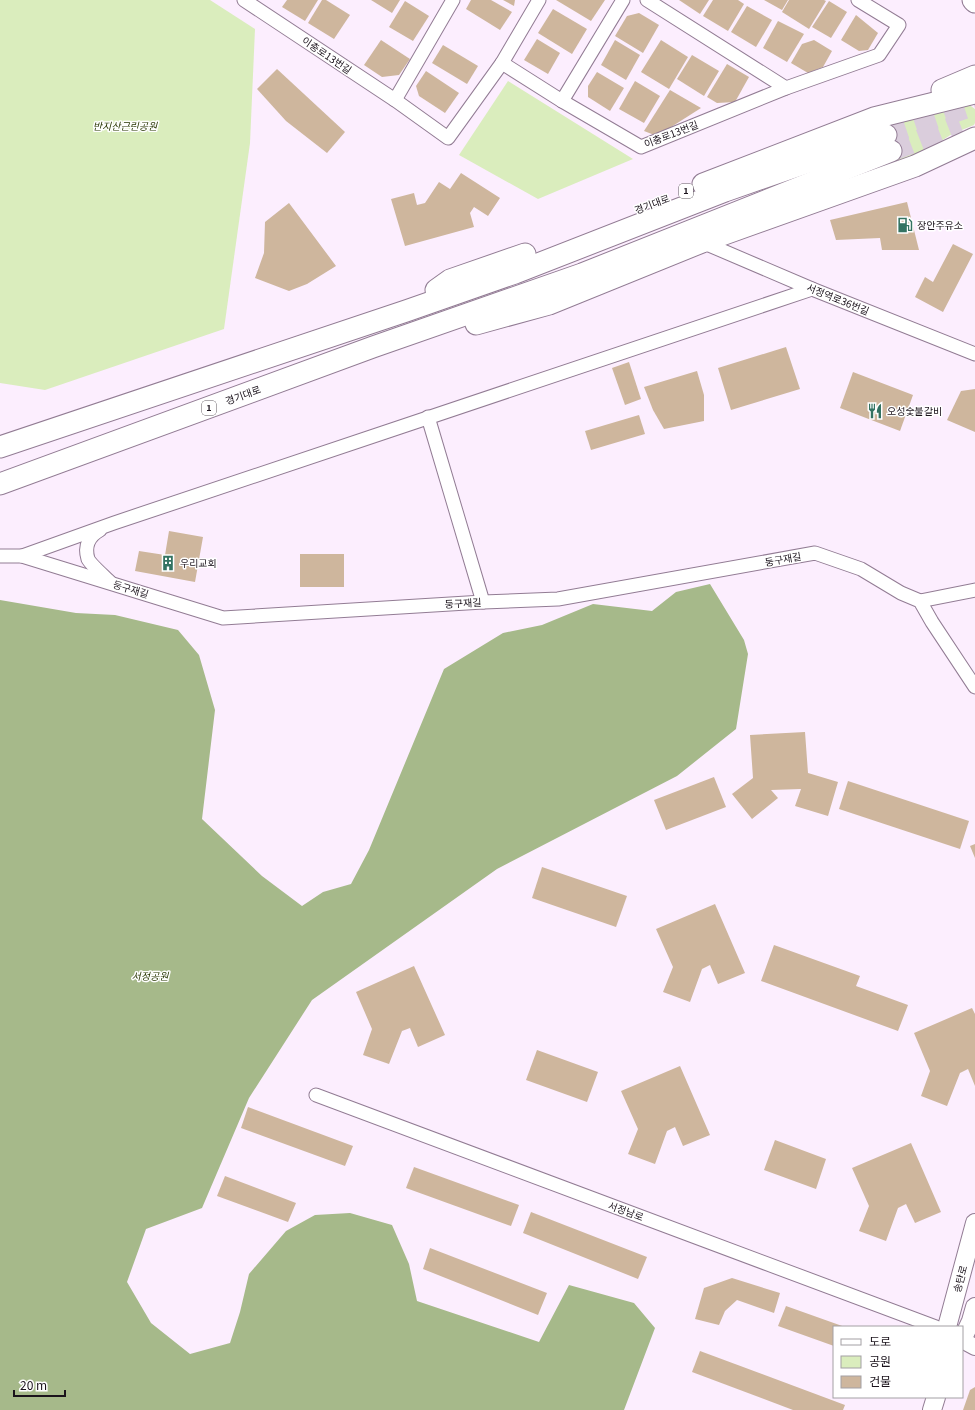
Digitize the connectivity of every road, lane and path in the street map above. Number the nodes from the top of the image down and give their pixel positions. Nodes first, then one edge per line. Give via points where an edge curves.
1 (244, 0) edge
2 (539, 0) edge
3 (623, 0) edge
4 (647, 0) edge
5 (858, 0) edge
6 (449, 1) edge
7 (264, 5) edge
8 (502, 63) junction
9 (975, 76) edge
10 (786, 88) junction
11 (975, 93) edge
12 (395, 100) junction
13 (562, 101) junction
14 (874, 118) junction
15 (975, 138) edge
16 (702, 242) junction
17 (812, 289) junction
18 (406, 311) junction
19 (418, 332) junction
20 (975, 354) edge
21 (428, 417) junction
22 (0, 447) edge
23 (0, 484) edge
24 (114, 523) junction
25 (0, 556) edge
26 (22, 556) junction
27 (111, 583) junction
28 (975, 590) edge
29 (920, 601) junction
30 (482, 602) junction
31 (975, 687) edge
32 (316, 1095) dead end
33 (975, 1223) edge
34 (974, 1317) edge
35 (949, 1320) edge
36 (933, 1326) edge
37 (963, 1338) edge
38 (963, 1341) edge
39 (975, 1347) edge
40 (936, 1398) edge
41 (932, 1410) edge

1 - 7 street, 이충로13번길
2 - 8 street, 이충로13번길
3 - 13 street
4 - 10 street
5 - 10 street, 이충로13번길 via 899,25 879,55
6 - 12 street
7 - 12 street, 이충로13번길
8 - 12 street, 이충로13번길 via 448,138
8 - 13 street, 이충로13번길
9 - 14 main road
10 - 13 street, 이충로13번길 via 641,147
11 - 14 main road, 경기대로 / 1
14 - 18 main road, 경기대로 / 1 via 450,280
15 - 16 main road, 경기대로 / 1 via 915,166
16 - 17 street, 서정역로36번길
16 - 19 main road, 경기대로 / 1 via 549,304 495,320
17 - 20 street, 서정역로36번길
17 - 21 street
18 - 19 main road, 경기대로 / 1 via 515,273 725,191 889,143 582,274
18 - 22 main road, 경기대로 / 1
19 - 23 main road, 경기대로 / 1
21 - 24 street
21 - 30 street
24 - 26 street
24 - 27 street via 92,534 86,546 89,560
25 - 26 street, 둥구재길
26 - 27 street, 둥구재길
27 - 30 street, 둥구재길 via 223,618
28 - 29 street
29 - 30 street, 둥구재길 via 901,594 860,569 814,554 558,599
29 - 31 street
32 - 36 street, 서정남로
33 - 35 main road, 송탄로
34 - 35 street
34 - 37 main road
38 - 39 street
40 - 41 main road

